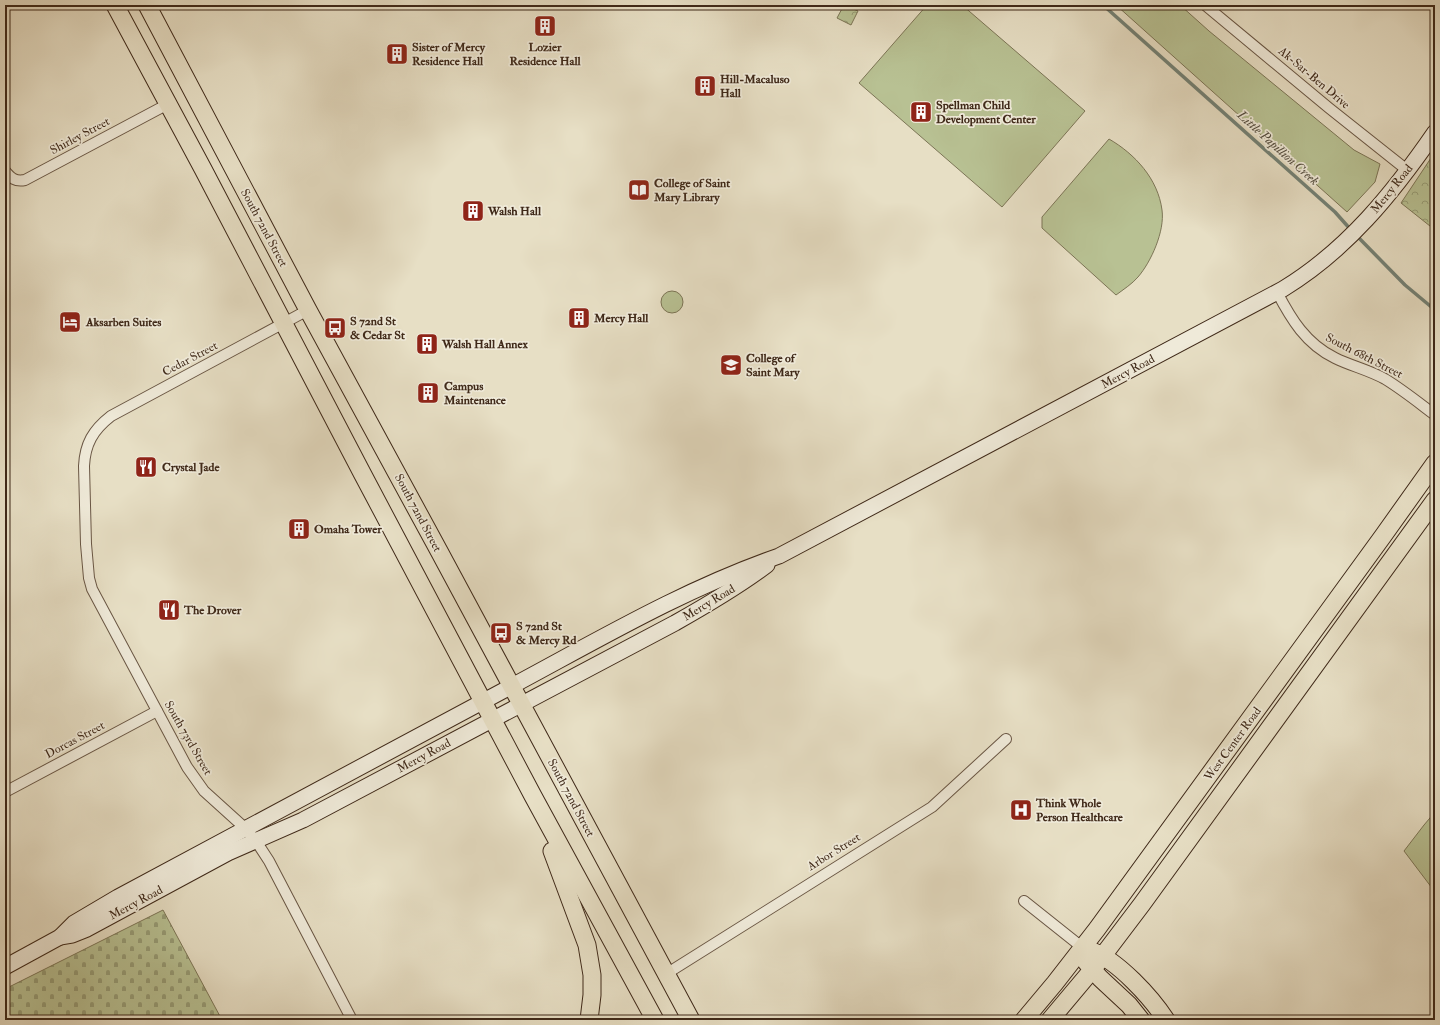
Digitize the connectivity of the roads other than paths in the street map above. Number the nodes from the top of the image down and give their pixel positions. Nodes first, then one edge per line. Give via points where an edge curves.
1 (115, 5) edge
2 (147, 5) edge
3 (1205, 5) edge
4 (168, 104) junction
5 (1435, 132) edge
6 (1407, 170) junction
7 (5, 171) edge
8 (1277, 292) junction
9 (308, 310) junction
10 (284, 323) junction
11 (1435, 415) edge
12 (91, 438) joint
13 (1433, 466) edge
14 (1435, 500) edge
15 (779, 556) junction
16 (511, 686) junction
17 (482, 701) junction
18 (520, 704) junction
19 (157, 711) junction
20 (492, 719) junction
21 (1006, 740) dead end
22 (5, 792) edge
23 (532, 796) junction
24 (246, 829) junction
25 (256, 841) junction
26 (1024, 901) dead end
27 (60, 937) junction
28 (1083, 948) junction
29 (1102, 956) junction
30 (5, 967) edge
31 (1092, 970) junction
32 (666, 974) junction
33 (352, 1020) edge
34 (589, 1020) edge
35 (655, 1020) edge
36 (691, 1020) edge
37 (1024, 1020) edge
38 (1050, 1020) edge
39 (1142, 1020) edge
40 (1166, 1020) edge

1 - 4 main road
2 - 9 main road, South 72nd Street
3 - 6 street, Ak-Sar-Ben Drive
4 - 7 street, Shirley Street via 25,180 11,179
4 - 10 main road
5 - 6 main road, Mercy Road
6 - 8 main road, Mercy Road via 1360,228 1321,264
8 - 11 street, South 68th Street via 1290,317 1317,347 1385,379
8 - 15 main road, Mercy Road
9 - 10 street, Cedar Street
9 - 16 main road, South 72nd Street
10 - 12 street, Cedar Street via 111,416 102,422
10 - 17 main road
12 - 19 street, South 73rd Street via 84,454 89,578
13 - 28 main road, West Center Road
14 - 29 main road, West Center Road
15 - 16 main road, Mercy Road via 673,601
15 - 18 main road, Mercy Road via 710,603
16 - 17 main road, Mercy Road
16 - 18 main road, South 72nd Street
17 - 20 main road
17 - 24 main road, Mercy Road
18 - 20 main road, Mercy Road
18 - 32 main road, South 72nd Street
19 - 22 street, Dorcas Street
19 - 24 street, South 73rd Street via 197,782 212,800
20 - 23 main road
20 - 25 main road, Mercy Road via 303,820
21 - 32 street, Arbor Street via 932,807
23 - 34 main road via 587,945 592,975
23 - 35 main road
24 - 25 street, South 73rd Street
24 - 27 main road, Mercy Road via 118,897 74,923
25 - 27 main road, Mercy Road via 87,930
25 - 33 street, South 73rd Street via 269,861
26 - 28 street
27 - 30 main road, Mercy Road
28 - 29 main road
28 - 31 main road via 1085,959
28 - 37 main road, West Center Road
29 - 31 main road, West Center Road
29 - 40 main road via 1143,991
31 - 38 main road, West Center Road
31 - 39 main road
32 - 36 main road, South 72nd Street

